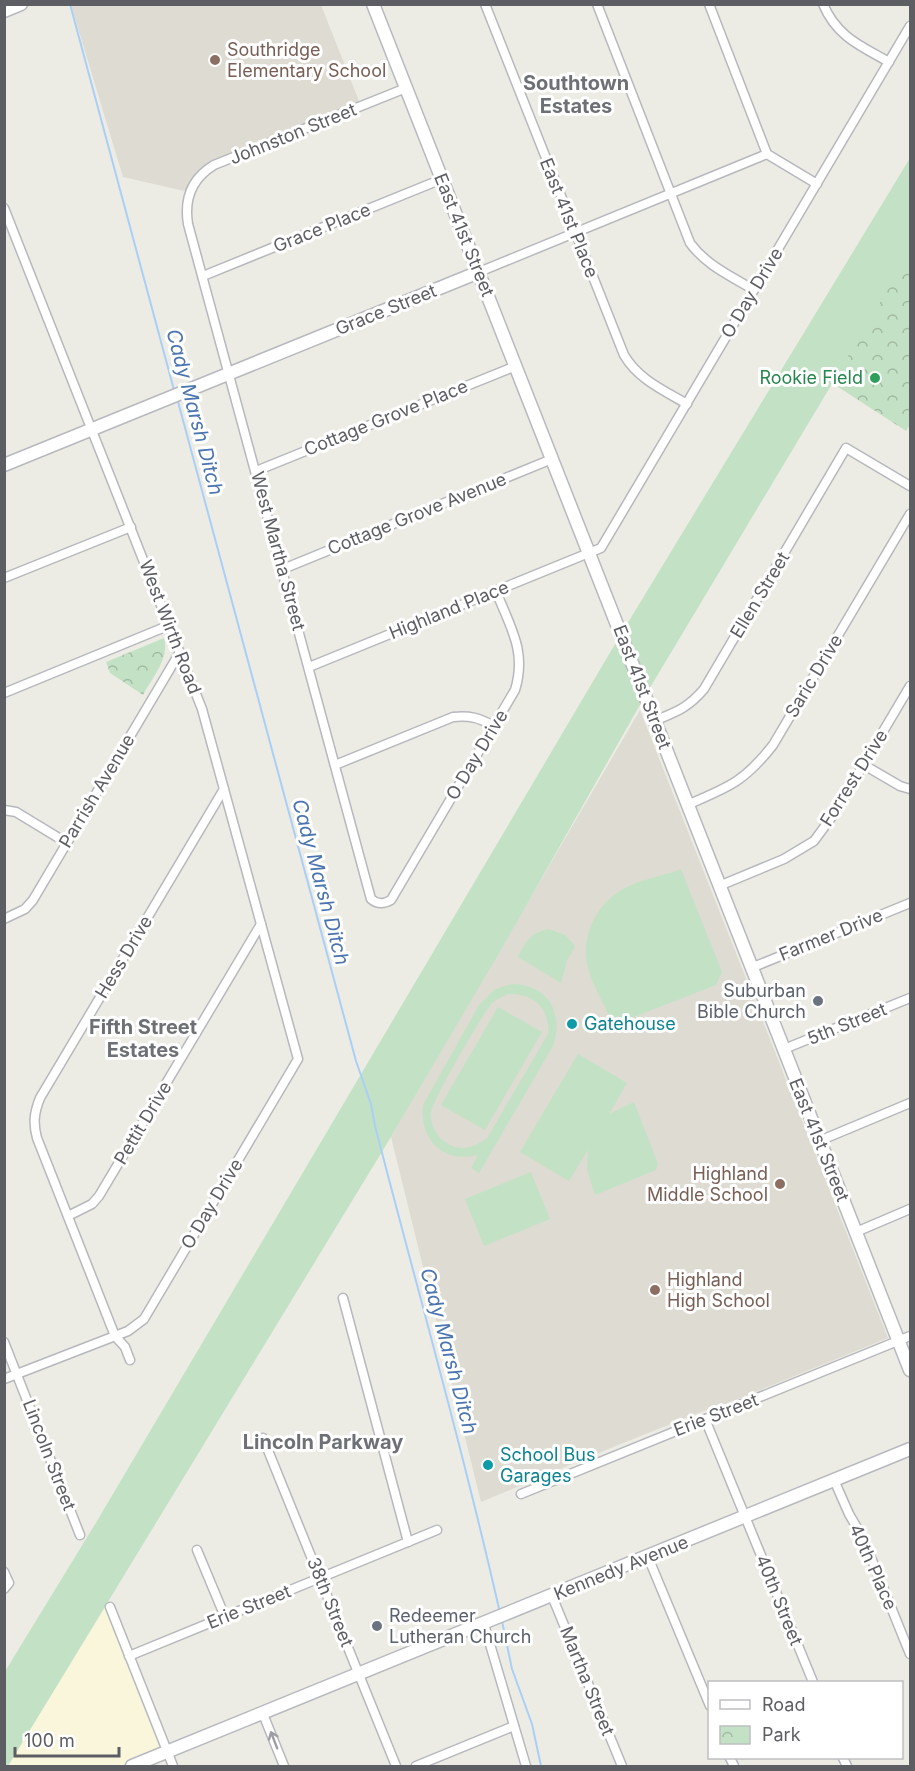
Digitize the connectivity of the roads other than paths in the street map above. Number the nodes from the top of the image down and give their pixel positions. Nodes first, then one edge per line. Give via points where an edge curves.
1 (21, 4) edge
2 (373, 4) edge
3 (484, 4) edge
4 (597, 4) edge
5 (709, 4) edge
6 (823, 4) edge
7 (4, 11) edge
8 (910, 26) edge
9 (889, 62) junction
10 (405, 88) junction
11 (767, 154) junction
12 (442, 179) junction
13 (817, 184) junction
14 (189, 192) joint
15 (671, 193) junction
16 (4, 208) edge
17 (574, 233) junction
18 (479, 272) junction
19 (203, 276) junction
20 (754, 290) junction
21 (516, 366) junction
22 (229, 373) junction
23 (687, 404) junction
24 (92, 429) junction
25 (552, 459) junction
26 (4, 465) edge
27 (256, 471) junction
28 (910, 486) edge
29 (910, 514) edge
30 (131, 527) junction
31 (589, 553) junction
32 (283, 569) junction
33 (4, 578) edge
34 (496, 591) junction
35 (170, 626) junction
36 (180, 652) junction
37 (309, 667) junction
38 (910, 686) edge
39 (4, 693) edge
40 (654, 721) junction
41 (494, 726) junction
42 (335, 765) junction
43 (864, 765) junction
44 (224, 789) junction
45 (910, 789) edge
46 (687, 805) junction
47 (4, 810) edge
48 (67, 843) junction
49 (719, 886) junction
50 (910, 903) edge
51 (381, 904) joint
52 (4, 919) edge
53 (261, 924) junction
54 (751, 968) junction
55 (910, 998) edge
56 (784, 1049) junction
57 (298, 1059) joint
58 (910, 1103) edge
59 (819, 1141) junction
60 (910, 1209) edge
61 (68, 1216) junction
62 (856, 1232) junction
63 (343, 1298) dead end
64 (114, 1336) junction
65 (904, 1339) edge
66 (4, 1342) edge
67 (130, 1360) dead end
68 (910, 1370) edge
69 (17, 1374) junction
70 (4, 1379) edge
71 (705, 1419) junction
72 (263, 1438) dead end
73 (910, 1449) edge
74 (834, 1480) junction
75 (521, 1494) dead end
76 (745, 1517) junction
77 (437, 1530) dead end
78 (81, 1535) dead end
79 (408, 1542) junction
80 (197, 1550) dead end
81 (648, 1557) junction
82 (4, 1572) edge
83 (321, 1578) junction
84 (7, 1586) edge
85 (552, 1596) junction
86 (110, 1607) dead end
87 (225, 1617) junction
88 (489, 1622) junction
89 (910, 1654) edge
90 (129, 1656) junction
91 (359, 1674) junction
92 (812, 1681) edge
93 (708, 1701) edge
94 (263, 1714) junction
95 (514, 1726) junction
96 (167, 1752) junction
97 (132, 1767) edge
98 (173, 1767) edge
99 (284, 1767) edge
100 (396, 1767) edge
101 (416, 1767) edge
102 (526, 1767) edge
103 (622, 1767) edge

1 - 7 street
2 - 10 street, East 41st Street
3 - 17 street, East 41st Place
4 - 15 street
5 - 11 street
6 - 9 street via 835,27 846,37
8 - 9 street, O Day Drive
9 - 13 street, O Day Drive
10 - 12 street, East 41st Street
10 - 14 street, Johnston Street via 214,165
11 - 13 street
11 - 15 street, Grace Street
12 - 18 street, East 41st Street
12 - 19 street, Grace Place
13 - 20 street, O Day Drive
14 - 19 street, West Martha Street via 187,214
15 - 17 street, Grace Street
15 - 20 street via 698,254
16 - 24 street, West Wirth Road
17 - 18 street, Grace Street
17 - 23 street, East 41st Place via 631,368
18 - 21 street, East 41st Street
18 - 22 street, Grace Street
19 - 22 street, West Martha Street
20 - 23 street, O Day Drive
21 - 25 street, East 41st Street
21 - 27 street, Cottage Grove Place
22 - 24 street, Grace Street
22 - 27 street, West Martha Street
23 - 31 street, O Day Drive via 601,548
24 - 26 street, Grace Street
24 - 30 street, West Wirth Road
25 - 31 street, East 41st Street
25 - 32 street, Cottage Grove Avenue
27 - 32 street, West Martha Street
28 - 40 street, Ellen Street via 846,448 704,689 682,710
29 - 46 street, Saric Drive via 773,745 745,777
30 - 33 street
30 - 35 street, West Wirth Road
31 - 34 street, Highland Place
31 - 40 street, East 41st Street
32 - 37 street, West Martha Street
34 - 37 street, Highland Place
34 - 41 street, O Day Drive via 521,660 515,690
35 - 36 street, West Wirth Road
35 - 39 street
36 - 44 street, West Wirth Road via 202,709
36 - 48 street, Parrish Avenue
37 - 42 street, West Martha Street
38 - 43 street, Forrest Drive
40 - 46 street, East 41st Street
41 - 42 street via 467,715 453,717
41 - 51 street, O Day Drive via 391,900
42 - 51 street, West Martha Street via 371,899
43 - 45 street
43 - 49 street, Forrest Drive via 814,841 784,859
44 - 53 street, West Wirth Road
44 - 61 street, Hess Drive via 37,1105 37,1138
46 - 49 street, East 41st Street
47 - 48 street via 16,812
48 - 52 street, Parrish Avenue via 33,900 25,909
49 - 54 street, East 41st Street
50 - 54 street, Farmer Drive
53 - 57 street, West Wirth Road
53 - 61 street, Pettit Drive via 99,1196
54 - 56 street, East 41st Street
55 - 56 street, 5th Street
56 - 59 street, East 41st Street
57 - 64 street, O Day Drive via 144,1319
58 - 59 street
59 - 62 street, East 41st Street
60 - 62 street
61 - 64 street, Hess Drive
62 - 65 street, East 41st Street
63 - 79 street
64 - 67 street, Hess Drive via 125,1347
64 - 69 street, O Day Drive
65 - 68 street, East 41st Street
65 - 71 street, Erie Street
66 - 69 street, Lincoln Street
69 - 70 street, O Day Drive
69 - 78 street, Lincoln Street
71 - 75 street, Erie Street
71 - 76 street, 40th Street
72 - 83 street, 38th Street
73 - 74 street, Kennedy Avenue
74 - 76 street, Kennedy Avenue
74 - 89 street, 40th Place via 863,1538
76 - 81 street, Kennedy Avenue
76 - 92 street, 40th Street
77 - 79 street, Erie Street
79 - 83 street, Erie Street
80 - 87 street
81 - 85 street, Kennedy Avenue
81 - 93 street
82 - 84 street
83 - 87 street, Erie Street
83 - 91 street, 38th Street
85 - 88 street, Kennedy Avenue
85 - 103 street, Martha Street
86 - 90 street
87 - 90 street, Erie Street
88 - 91 street, Kennedy Avenue
88 - 95 street
90 - 96 street
91 - 94 street, Kennedy Avenue
91 - 100 street, 38th Street
94 - 96 street, Kennedy Avenue
99 -> 94 street
95 - 101 street
95 - 102 street
96 - 97 street, Kennedy Avenue
96 - 98 street

